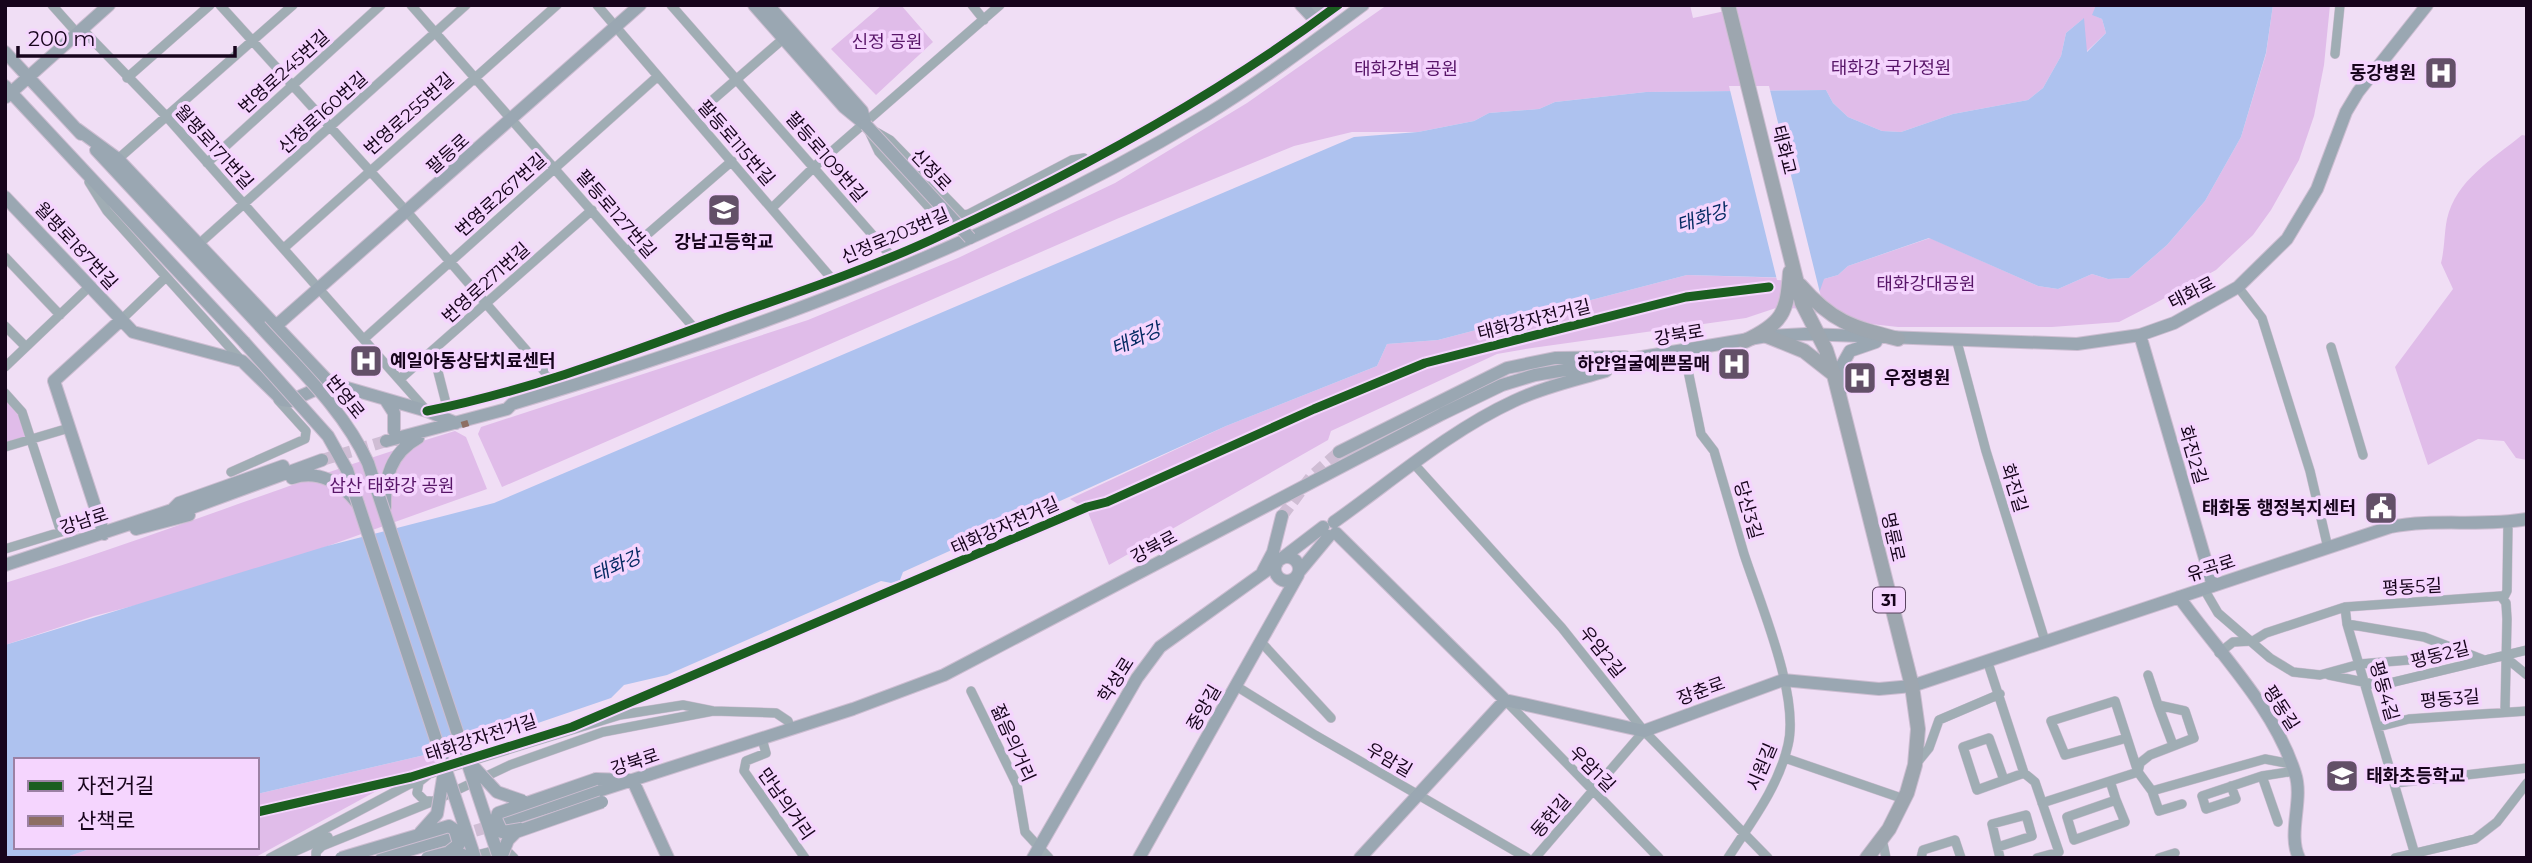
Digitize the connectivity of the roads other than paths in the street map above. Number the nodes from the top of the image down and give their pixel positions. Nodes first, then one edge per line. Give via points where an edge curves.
1 (52, 5) edge
2 (109, 5) edge
3 (210, 5) edge
4 (220, 5) edge
5 (293, 5) edge
6 (381, 5) edge
7 (411, 5) edge
8 (466, 5) edge
9 (556, 5) edge
10 (597, 5) edge
11 (640, 5) edge
12 (671, 5) edge
13 (754, 5) edge
14 (768, 5) edge
15 (972, 5) edge
16 (1000, 5) edge
17 (1321, 5) edge
18 (1338, 5) edge
19 (1363, 5) edge
20 (1728, 5) edge
21 (2340, 5) edge
22 (2427, 5) edge
23 (1309, 14) edge
24 (984, 20) junction
25 (616, 27) junction
26 (79, 31) junction
27 (435, 33) junction
28 (783, 39) junction
29 (253, 41) junction
30 (5, 52) edge
31 (2335, 54) dead end
32 (658, 76) junction
33 (28, 77) junction
34 (474, 77) junction
35 (127, 78) junction
36 (736, 79) junction
37 (293, 85) junction
38 (835, 89) junction
39 (7, 92) edge
40 (166, 116) junction
41 (693, 117) junction
42 (512, 120) junction
43 (866, 125) junction
44 (331, 127) junction
45 (77, 129) junction
46 (1096, 155) junction
47 (118, 159) junction
48 (732, 161) junction
49 (207, 163) junction
50 (814, 167) junction
51 (555, 168) junction
52 (80, 169) junction
53 (370, 171) junction
54 (5, 197) edge
55 (244, 204) junction
56 (772, 208) junction
57 (592, 210) junction
58 (408, 213) junction
59 (940, 235) junction
60 (970, 238) junction
61 (200, 243) junction
62 (284, 248) junction
63 (628, 251) junction
64 (891, 256) junction
65 (5, 257) edge
66 (1791, 257) junction
67 (451, 261) junction
68 (166, 277) junction
69 (832, 279) junction
70 (90, 286) junction
71 (2238, 287) junction
72 (320, 288) junction
73 (1808, 302) junction
74 (488, 304) junction
75 (60, 315) junction
76 (121, 320) junction
77 (277, 325) junction
78 (5, 326) edge
79 (695, 329) junction
80 (2140, 335) junction
81 (1819, 336) junction
82 (1767, 337) junction
83 (365, 338) junction
84 (1892, 339) junction
85 (1745, 341) junction
86 (1957, 342) junction
87 (26, 347) junction
88 (2331, 347) dead end
89 (433, 352) junction
90 (1684, 352) junction
91 (1646, 359) junction
92 (242, 361) junction
93 (5, 367) edge
94 (1834, 375) junction
95 (400, 379) junction
96 (551, 379) junction
97 (330, 383) junction
98 (5, 393) edge
99 (275, 396) junction
100 (385, 399) junction
101 (512, 404) junction
102 (1842, 404) junction
103 (427, 411) junction
104 (453, 417) junction
105 (69, 428) junction
106 (32, 439) junction
107 (5, 447) edge
108 (1339, 452) tunnel mouth
109 (2363, 455) dead end
110 (321, 457) tunnel mouth
111 (1414, 464) junction
112 (231, 472) dead end
113 (385, 507) junction
114 (363, 513) junction
115 (1282, 516) tunnel mouth
116 (151, 517) junction
117 (100, 520) junction
118 (2527, 520) edge
119 (2508, 523) junction
120 (1331, 530) junction
121 (61, 532) junction
122 (104, 534) junction
123 (2328, 548) junction
124 (5, 549) edge
125 (1276, 563) junction
126 (5, 565) edge
127 (1298, 573) junction
128 (2209, 587) junction
129 (2179, 597) junction
130 (2503, 599) junction
131 (2345, 607) junction
132 (2229, 620) junction
133 (2347, 624) junction
134 (2045, 641) junction
135 (2253, 641) junction
136 (1261, 642) junction
137 (2233, 642) junction
138 (2527, 650) edge
139 (2219, 653) junction
140 (2505, 657) junction
141 (2421, 659) dead end
142 (1987, 660) junction
143 (2484, 660) junction
144 (2360, 664) junction
145 (2148, 675) dead end
146 (2320, 675) junction
147 (2527, 675) edge
148 (1783, 680) junction
149 (2366, 683) junction
150 (1236, 686) junction
151 (1912, 686) junction
152 (971, 691) dead end
153 (2000, 694) junction
154 (1504, 701) junction
155 (2158, 705) junction
156 (713, 710) junction
157 (2505, 711) junction
158 (2527, 711) edge
159 (1331, 718) dead end
160 (2378, 727) junction
161 (791, 729) junction
162 (1644, 731) junction
163 (2127, 737) junction
164 (762, 739) junction
165 (2173, 745) junction
166 (465, 754) junction
167 (1785, 758) junction
168 (444, 761) junction
169 (1915, 765) junction
170 (2293, 768) junction
171 (2527, 768) edge
172 (2138, 772) junction
173 (2024, 773) junction
174 (429, 774) junction
175 (2262, 776) junction
176 (2004, 780) junction
177 (633, 781) junction
178 (2110, 781) junction
179 (2395, 783) junction
180 (2527, 783) edge
181 (2231, 786) dead end
182 (2152, 791) junction
183 (1593, 792) junction
184 (1419, 796) junction
185 (1904, 799) junction
186 (436, 800) junction
187 (2116, 800) junction
188 (530, 801) junction
189 (2042, 803) junction
190 (2182, 804) dead end
191 (508, 820) tunnel mouth
192 (2278, 822) dead end
193 (521, 829) junction
194 (1744, 832) junction
195 (416, 836) junction
196 (1882, 839) junction
197 (1040, 844) junction
198 (449, 845) junction
199 (1998, 847) junction
200 (2175, 853) dead end
201 (2415, 855) edge
202 (270, 858) edge
203 (282, 858) edge
204 (317, 858) edge
205 (341, 858) edge
206 (382, 858) edge
207 (427, 858) edge
208 (468, 858) edge
209 (475, 858) edge
210 (500, 858) edge
211 (514, 858) edge
212 (668, 858) edge
213 (805, 858) edge
214 (1033, 858) edge
215 (1049, 858) edge
216 (1139, 858) edge
217 (1360, 858) edge
218 (1527, 858) edge
219 (1535, 858) edge
220 (1659, 858) edge
221 (1728, 858) edge
222 (1768, 858) edge
223 (1867, 858) edge
224 (1886, 858) edge
225 (1921, 858) edge
226 (1961, 858) edge
227 (2000, 858) edge
228 (2037, 858) edge
229 (2160, 858) edge
230 (2299, 858) edge
231 (2395, 858) edge

1 - 26 street, 월평로171번길
2 - 26 main road
3 - 35 street
4 - 29 street
5 - 29 street
6 - 37 street, 번영로245번길
7 - 27 street, 팔등로127번길
8 - 27 street, 신정로160번길
9 - 34 street, 번영로255번길
10 - 25 street, 팔등로115번길
11 - 25 main road, 팔등로
12 - 36 street, 팔등로109번길
13 - 28 main road, 신정로
14 - 38 main road, 신정로
15 - 24 street
16 - 24 street
17 - 23 street
18 - 23 street, 신정로203번길
19 - 60 main road via 1208,114
20 - 66 main road, 태화교
21 - 31 street
22 - 71 main road, 태화로 via 2346,112 2325,172 2300,221
23 - 46 street, 신정로203번길 via 1215,88
24 - 43 street
25 - 32 street, 팔등로115번길
25 - 42 main road, 팔등로
26 - 33 main road
26 - 35 street, 월평로171번길
27 - 34 street, 팔등로127번길
27 - 44 street, 신정로160번길
28 - 36 street
28 - 38 main road, 신정로
29 - 37 street
29 - 40 street
30 - 33 main road, 번영로
32 - 41 street, 팔등로115번길
32 - 51 street, 번영로267번길
33 - 39 main road
33 - 45 main road, 번영로
34 - 42 street, 팔등로127번길
34 - 53 street, 번영로255번길
35 - 40 street, 월평로171번길
36 - 41 street
36 - 50 street, 팔등로109번길
37 - 44 street
37 - 49 street, 번영로245번길
38 - 43 main road, 신정로 via 862,111
39 - 52 main road
40 - 47 street
40 - 49 street, 월평로171번길
41 - 48 street, 팔등로115번길
42 - 51 street, 팔등로127번길
42 - 58 main road, 팔등로
43 - 46 street via 890,140 967,215 1072,160
43 - 50 street
43 - 59 street via 879,152 945,225
43 - 60 main road, 신정로, bridge
44 - 53 street
44 - 55 street, 신정로160번길
45 - 47 main road
45 - 113 main road, 번영로, bridge via 347,425 363,450
46 - 59 street, 신정로203번길
47 - 61 main road
48 - 56 street, 팔등로115번길
48 - 63 street
49 - 55 street, 월평로171번길
50 - 56 street
50 - 64 street, 팔등로109번길
51 - 57 street, 팔등로127번길
51 - 67 street, 번영로267번길
52 - 68 street via 107,211
52 - 114 main road, bridge via 328,436
53 - 58 street
53 - 62 street, 번영로255번길
54 - 70 main road, 월평로187번길
55 - 61 street, 신정로160번길
55 - 62 street, 월평로171번길
56 - 69 street, 팔등로115번길
57 - 63 street, 팔등로127번길
57 - 74 street, 번영로271번길
58 - 67 street
58 - 72 main road, 팔등로
59 - 64 street, 신정로203번길
60 - 101 main road via 796,311
61 - 77 main road
62 - 72 street, 월평로171번길
63 - 79 street, 팔등로127번길
64 - 69 street, 신정로203번길
65 - 75 street
66 - 73 main road, 태화교
66 - 85 main road via 1786,307 1776,322
67 - 74 street
67 - 83 street, 번영로267번길
68 - 76 street
68 - 92 street
69 - 79 street, 신정로203번길
70 - 75 street
70 - 76 main road, 월평로187번길
71 - 80 main road, 태화로 via 2197,312
71 - 123 street via 2264,324 2310,471
72 - 77 main road, 팔등로
72 - 83 street, 월평로171번길
73 - 81 main road, 명륜로 / 31
73 - 84 main road via 1856,328
74 - 89 street, 번영로271번길
74 - 96 street
75 - 87 street
76 - 92 main road, 월평로187번길 via 133,332
76 - 105 main road via 54,381
77 - 97 main road
78 - 87 street
79 - 96 street, 신정로203번길
80 - 86 main road, 태화로 via 2077,344
80 - 128 main road, 화진2길
81 - 82 main road, 강북로
81 - 84 main road, 태화로
81 - 94 main road, 명륜로 / 31
82 - 85 main road, 강북로
82 - 94 main road via 1804,351
83 - 95 street, 월평로171번길
84 - 86 main road, 태화로
84 - 102 main road via 1850,351 1841,367
85 - 90 main road, 강북로
86 - 134 street, 화진길
87 - 93 street
88 - 109 street
89 - 95 street, 번영로271번길
89 - 104 street
90 - 91 main road, 강북로
90 - 148 street, 당산3길 via 1701,434 1714,451
91 - 108 main road via 1555,358 1507,368
91 - 111 main road via 1515,400
91 - 161 main road, 강북로 via 1553,371 1502,385 971,662 915,687
92 - 99 main road
94 - 102 main road, 명륜로 / 31
95 - 103 street, 월평로171번길
96 - 104 street, 신정로203번길
97 - 99 main road via 290,401
97 - 100 main road
98 - 106 street via 22,412
99 - 112 street via 306,430 304,439
100 - 103 main road
100 - 104 main road via 394,413 388,436
101 - 104 main road
101 - 104 main road via 507,409
102 - 151 main road, 명륜로 / 31
103 - 104 main road
104 - 113 main road via 449,430 406,445 399,452 390,468
105 - 106 street
105 - 117 main road
106 - 107 street
106 - 121 street
110 - 116 main road, 강남로 via 179,503
111 - 120 main road
111 - 162 street, 우암2길 via 1562,628
113 - 166 main road, 번영로, bridge
114 - 122 main road, bridge via 334,483 301,475 181,518
114 - 168 main road, bridge
115 - 125 main road
116 - 117 main road
116 - 122 main road, 강남로
117 - 121 street
117 - 122 main road
118 - 119 main road, 유곡로
119 - 123 main road, 유곡로 via 2402,525
119 - 130 street
120 - 125 main road
120 - 127 main road, 중앙길
120 - 154 main road
121 - 124 street
122 - 126 main road, 강남로
123 - 128 main road, 유곡로
125 - 127 main road via 1287,557 1295,560
125 - 127 main road via 1288,582
125 - 197 main road, 학성로 via 1160,647 1137,678
127 - 136 main road, 중앙길
128 - 129 main road, 유곡로
128 - 132 street, 평동2길 via 2218,613
129 - 134 main road, 유곡로
129 - 139 main road, 평동길
130 - 131 street, 평동5길 via 2489,596
130 - 140 street
131 - 133 street, 평동4길
131 - 135 street, 평동5길
132 - 135 street, 평동2길
132 - 137 street
133 - 143 street, 평동2길 via 2417,635
133 - 144 street, 평동4길
134 - 142 main road, 유곡로
135 - 137 street, 평동5길
135 - 146 street, 평동2길 via 2287,670
136 - 150 main road, 중앙길
136 - 159 street
137 - 139 street
138 - 140 street, 평동2길
139 - 170 main road, 평동길 via 2282,738
140 - 143 street, 평동2길
140 - 147 street
140 - 157 street
141 - 144 street, 평동2길
142 - 151 main road, 유곡로
142 - 153 street
143 - 149 street, 평동2길 via 2419,678
144 - 146 street, 평동2길
144 - 149 street, 평동4길
145 - 155 street
146 - 149 street, 평동2길
148 - 151 main road, 장춘로 via 1879,689
148 - 162 main road, 장춘로
148 - 167 street, 시원길 via 1791,720
149 - 160 street, 평동4길
150 - 184 street, 우암길
150 - 216 main road, 중앙길
151 - 169 main road, 명륜로 / 31 via 1918,729
152 - 197 street, 젊음의거리 via 1017,785 1025,832
153 - 169 street via 1939,720 1929,748
153 - 173 street
154 - 162 main road
154 - 183 street, 우암1길
154 - 184 main road
155 - 165 street
155 - 165 street via 2185,711 2194,738
156 - 161 street via 776,713
156 - 174 street via 683,705 620,715
156 - 186 street via 603,732 510,765
157 - 158 street, 평동3길
157 - 160 street, 평동3길 via 2409,719
160 - 179 street, 평동4길
161 - 164 main road, 강북로
162 - 183 street, 동헌길
162 - 194 street, 우암2길
163 - 163 street via 2115,701 2051,721 2065,755
163 - 172 street
164 - 177 main road, 강북로
164 - 213 street, 만남의거리 via 766,753 746,761 743,767
165 - 172 street via 2150,755 2140,763
166 - 188 main road, bridge via 497,792
166 - 210 main road, 번영로, bridge
167 - 185 street
167 - 194 street, 시원길 via 1767,799
168 - 195 main road, bridge via 440,807 428,827
168 - 209 main road, bridge
169 - 185 main road, 명륜로 / 31
170 - 175 street
170 - 182 street via 2265,758
170 - 230 main road, 평동길 via 2298,807 2294,845
171 - 179 street
172 - 178 street
172 - 182 street
173 - 176 street
173 - 189 street via 2035,782
174 - 186 street via 419,782 418,793 425,801
174 - 202 street
175 - 181 street
175 - 192 street
176 - 176 street via 1977,789 1963,747 1989,738
177 - 188 main road, bridge via 596,779
177 - 191 main road, 강북로
177 - 193 main road, bridge via 602,802
177 - 212 main road
178 - 187 street
178 - 189 street
179 - 201 street, 평동4길
180 - 201 street via 2485,833
182 - 190 street via 2159,811
183 - 219 street, 동헌길
183 - 220 street, 우암1길
184 - 217 main road
184 - 218 street, 우암길
185 - 196 main road, 명륜로 / 31
186 - 203 street
186 - 204 street via 322,846
187 - 187 street via 2067,817 2074,840 2125,822
188 - 193 main road, bridge via 497,816 502,832
189 - 228 street via 2059,852
193 - 210 main road, bridge via 508,840
194 - 221 street, 시원길
194 - 222 street, 우암2길
195 - 198 main road, bridge via 452,826 459,844
195 - 205 main road, bridge
196 - 223 main road, 명륜로 / 31
196 - 224 street
197 - 214 main road, 학성로
197 - 215 street
198 - 206 main road
198 - 207 main road, bridge
198 - 208 main road, bridge
199 - 199 street via 1993,824 2026,815 2032,836
199 - 227 street
200 - 229 street
201 - 231 street
208 - 211 street via 505,848
225 - 226 street via 1923,850 1955,840

